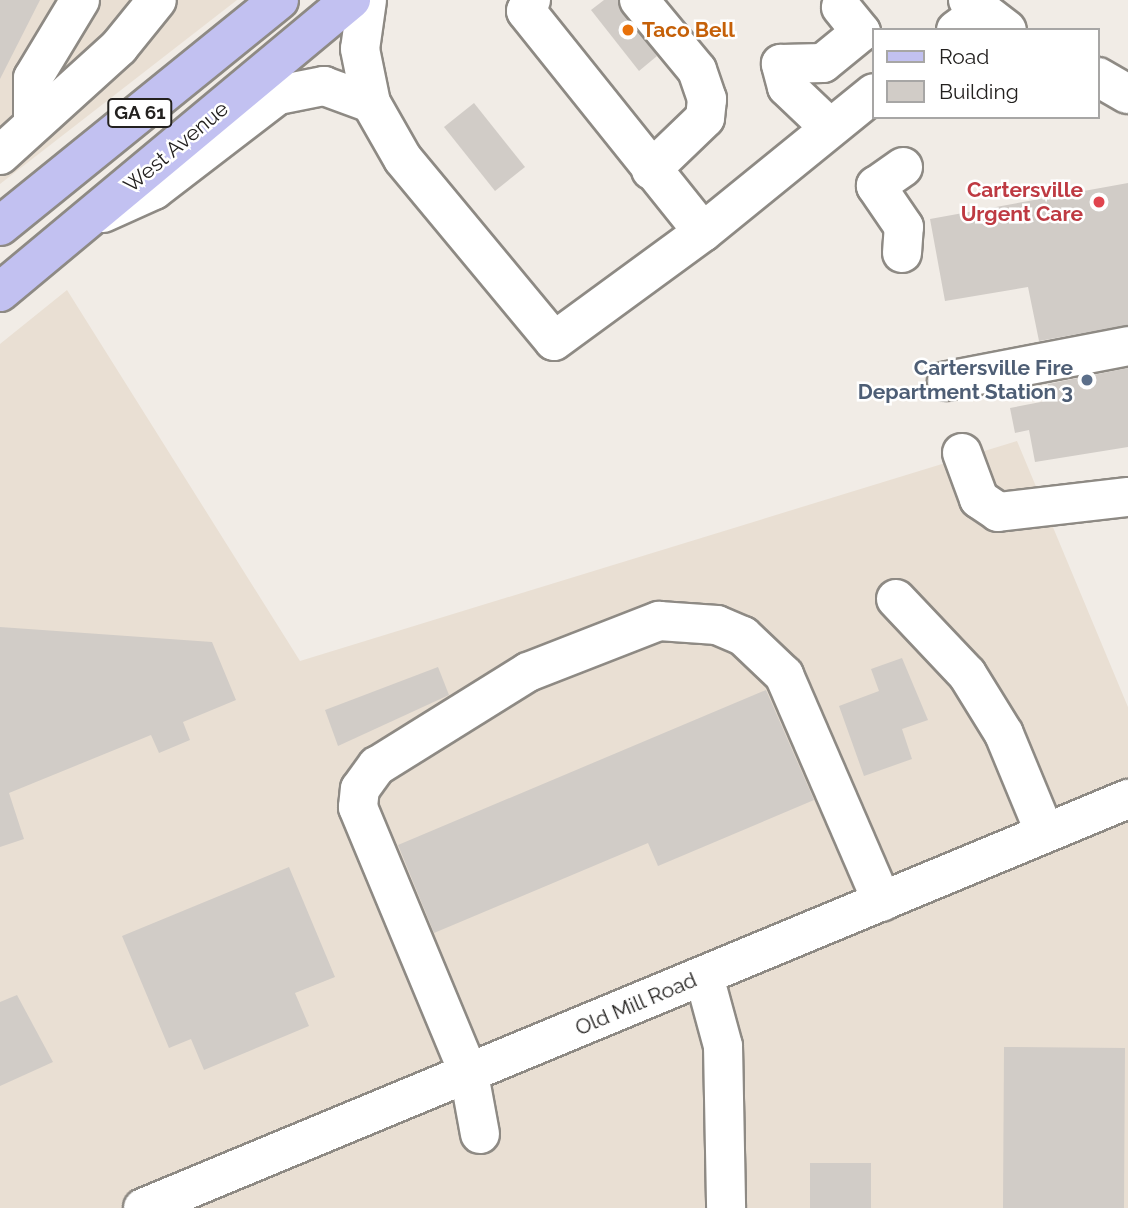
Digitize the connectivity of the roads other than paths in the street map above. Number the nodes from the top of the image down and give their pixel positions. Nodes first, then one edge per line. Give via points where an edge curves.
1 (80, 0) edge
2 (157, 0) edge
3 (279, 0) edge
4 (351, 0) edge
5 (367, 0) edge
6 (639, 0) edge
7 (528, 6) edge
8 (859, 28) edge
9 (1100, 78) edge
10 (1128, 94) edge
11 (872, 95) edge
12 (370, 103) junction
13 (33, 120) junction
14 (829, 127) junction
15 (0, 155) edge
16 (903, 167) dead end
17 (651, 170) junction
18 (93, 217) junction
19 (0, 226) edge
20 (703, 232) junction
21 (902, 253) dead end
22 (0, 292) edge
23 (1128, 346) edge
24 (947, 381) dead end
25 (962, 453) dead end
26 (1128, 497) edge
27 (896, 599) dead end
28 (1128, 799) edge
29 (1045, 833) junction
30 (882, 902) junction
31 (704, 976) junction
32 (469, 1074) junction
33 (481, 1134) dead end
34 (162, 1204) edge
35 (726, 1208) edge

1 - 13 street via 33,78
2 - 13 street via 118,47
3 - 19 main road, GA 61
4 - 18 main road, West Avenue / GA 61
5 - 12 street via 360,49
6 - 17 street via 697,70 707,99 705,118
7 - 17 street
8 - 14 street via 798,64 787,88
9 - 10 street
11 - 14 street
12 - 18 street via 324,86 278,95 154,190
12 - 20 street via 403,159 554,341
13 - 15 street
14 - 20 street
16 - 21 street via 876,186 904,227
17 - 20 street
18 - 22 main road, West Avenue / GA 61
23 - 24 street
25 - 26 street via 979,499 998,512
27 - 29 street via 967,674 1004,734
28 - 29 street, Old Mill Road
29 - 30 street, Old Mill Road
30 - 31 street, Old Mill Road
30 - 32 street via 784,675 743,636 717,625 659,621 528,672 377,766 360,789 361,826
31 - 32 street, Old Mill Road
31 - 35 street via 723,1046
32 - 33 street
32 - 34 street, Old Mill Road

